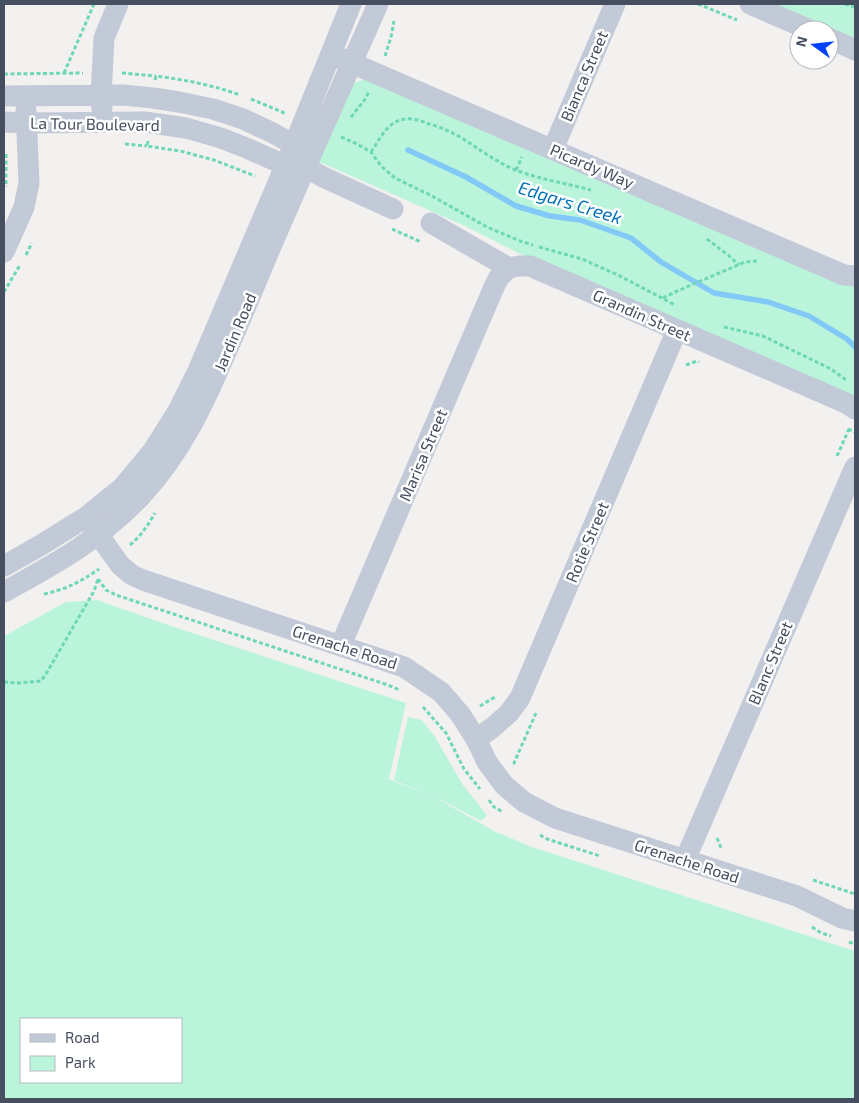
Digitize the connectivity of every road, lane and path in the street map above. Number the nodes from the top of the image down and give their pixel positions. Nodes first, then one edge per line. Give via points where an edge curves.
1 (94, 4) edge
2 (118, 4) edge
3 (351, 4) edge
4 (378, 4) edge
5 (615, 4) edge
6 (750, 4) edge
7 (845, 4) edge
8 (855, 7) edge
9 (789, 21) edge
10 (839, 43) edge
11 (855, 50) edge
12 (330, 54) junction
13 (352, 62) junction
14 (64, 73) dead end
15 (4, 96) edge
16 (102, 96) junction
17 (26, 97) junction
18 (4, 122) edge
19 (103, 122) junction
20 (26, 123) junction
21 (341, 137) dead end
22 (294, 145) junction
23 (553, 149) junction
24 (371, 152) junction
25 (6, 154) dead end
26 (296, 166) junction
27 (6, 190) dead end
28 (594, 190) dead end
29 (393, 209) dead end
30 (431, 223) dead end
31 (703, 236) dead end
32 (4, 252) edge
33 (764, 263) dead end
34 (739, 266) junction
35 (509, 268) junction
36 (855, 276) edge
37 (663, 298) junction
38 (682, 309) dead end
39 (717, 324) dead end
40 (677, 330) junction
41 (847, 380) dead end
42 (855, 409) edge
43 (855, 467) edge
44 (86, 517) junction
45 (98, 535) junction
46 (4, 566) edge
47 (98, 579) dead end
48 (4, 592) edge
49 (341, 646) junction
50 (4, 682) edge
51 (476, 739) junction
52 (685, 860) junction
53 (855, 922) edge

1 - 14 path
2 - 16 street via 104,38
3 - 12 street
4 - 13 street, Jardin Road
5 - 23 street, Bianca Street
6 - 9 street
7 - 8 path
10 - 11 street
12 - 13 street, Picardy Way
12 - 22 street
13 - 23 street, Picardy Way
13 - 26 street, Jardin Road
15 - 17 street, La Tour Boulevard
16 - 17 street, La Tour Boulevard
16 - 19 street
16 - 22 street, La Tour Boulevard via 153,98 213,109 273,132
17 - 20 street
18 - 20 street, La Tour Boulevard
19 - 20 street, La Tour Boulevard
19 - 26 street, La Tour Boulevard via 145,122 186,128
20 - 32 street via 29,183 24,207
21 - 24 path
22 - 26 street, La Tour Boulevard
23 - 36 street, Picardy Way via 844,275
24 - 28 path via 388,127 396,122 406,119 422,121 445,129 497,162 516,170
24 - 37 path via 395,178 487,227 520,241 582,259
25 - 27 path
26 - 29 street
26 - 44 street, Jardin Road via 178,411 152,452 122,488
26 - 45 street, Jardin Road via 208,394 185,439 143,494
30 - 35 street
31 - 34 path
33 - 34 path via 745,262
34 - 37 path
35 - 40 street, Grandin Street via 530,266
35 - 49 street, Marisa Street via 494,287
37 - 38 path
39 - 41 path via 763,336
40 - 42 street, Grandin Street
40 - 51 street, Rotie Street via 520,698 509,713
43 - 52 street, Blanc Street
44 - 45 street, Grenache Road
44 - 46 street, Jardin Road
45 - 48 street, Jardin Road via 57,563
45 - 49 street, Grenache Road via 120,565 132,575
47 - 50 path via 41,681
49 - 51 street, Grenache Road via 404,667 441,692
51 - 52 street, Grenache Road via 487,762 504,785 524,802 555,818
52 - 53 street, Grenache Road via 798,896

